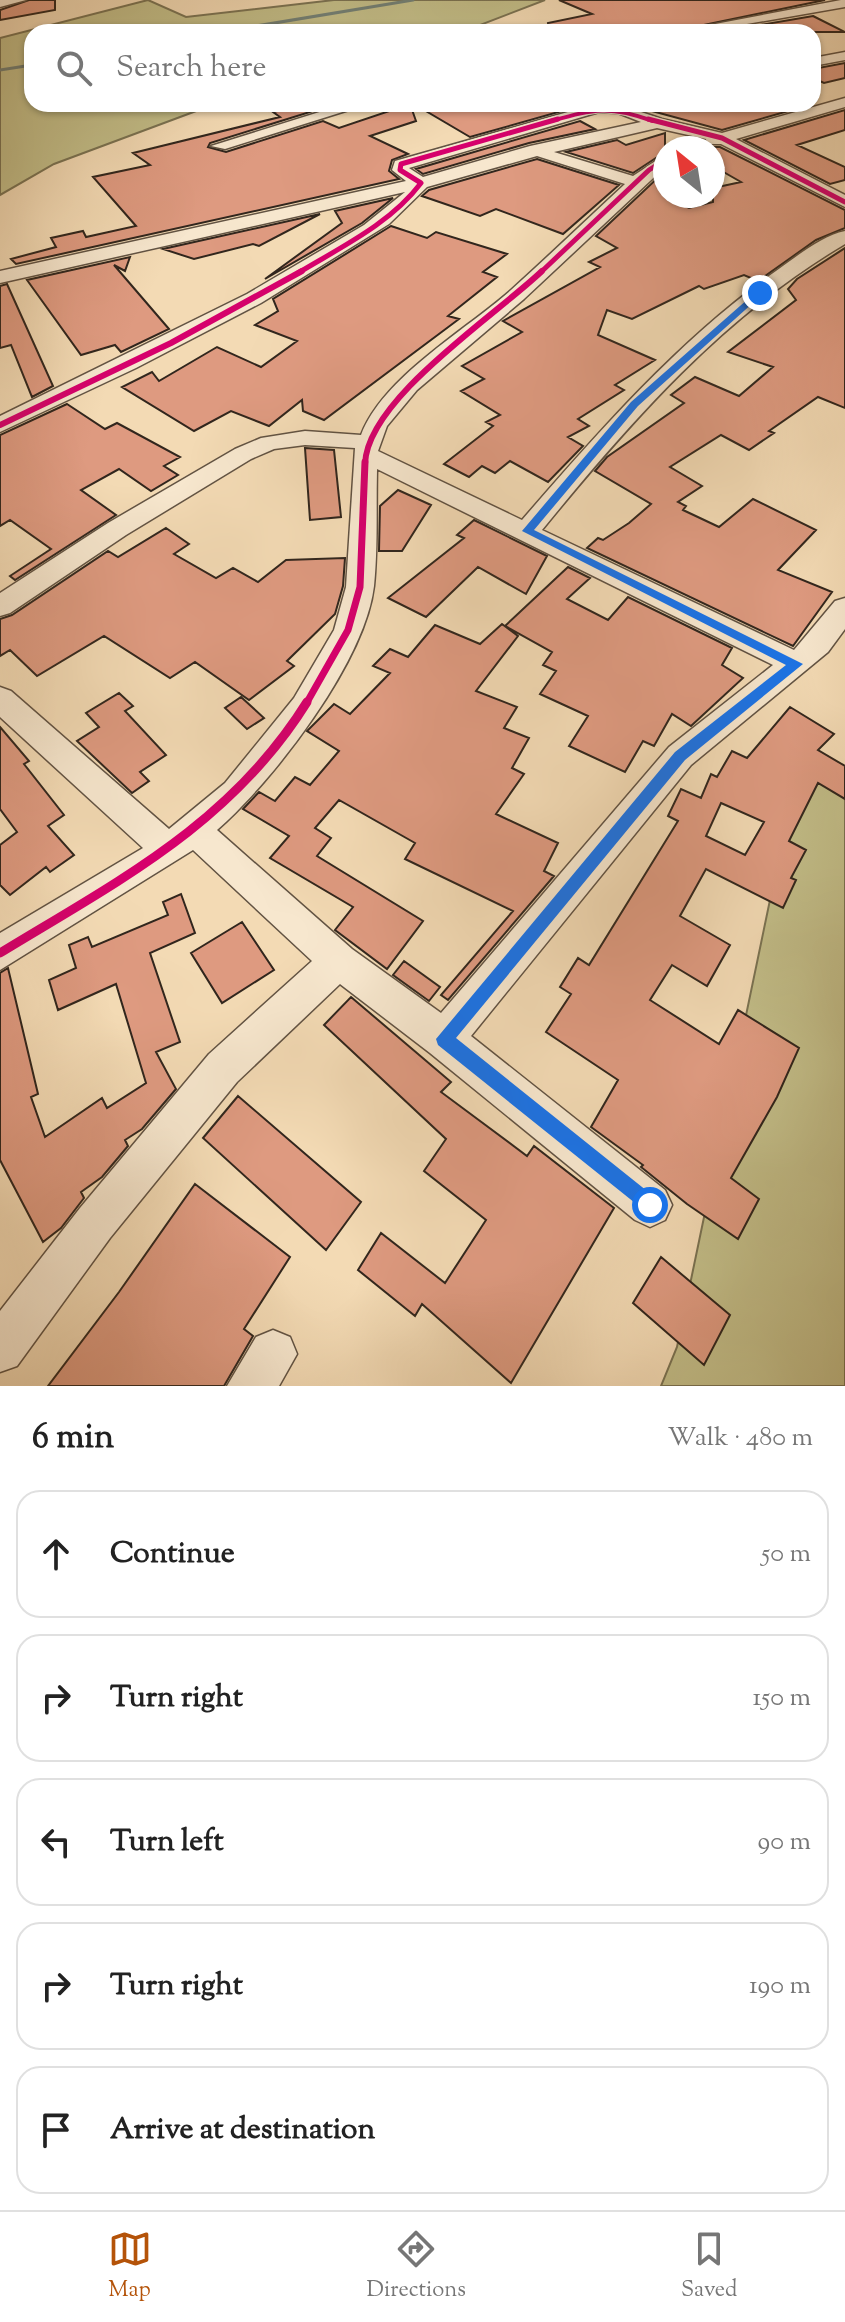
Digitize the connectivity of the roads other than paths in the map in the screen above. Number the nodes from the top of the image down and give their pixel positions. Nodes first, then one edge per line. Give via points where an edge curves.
1 (20, 0) edge
2 (0, 3) edge
3 (845, 3) edge
4 (725, 24) edge
5 (845, 56) edge
6 (821, 60) edge
7 (845, 102) edge
8 (821, 109) edge
9 (334, 112) edge
10 (584, 112) edge
11 (628, 112) edge
12 (811, 112) edge
13 (657, 123) junction
14 (508, 134) junction
15 (713, 136) edge
16 (725, 137) edge
17 (725, 140) edge
18 (219, 146) dead end
19 (538, 150) junction
20 (653, 169) edge
21 (637, 182) junction
22 (421, 183) junction
23 (845, 202) edge
24 (845, 236) edge
25 (0, 277) edge
26 (0, 425) edge
27 (366, 448) junction
28 (527, 531) junction
29 (0, 606) edge
30 (845, 608) edge
31 (797, 664) junction
32 (0, 699) edge
33 (182, 840) junction
34 (0, 953) edge
35 (339, 961) junction
36 (444, 1039) junction
37 (650, 1205) dead end
38 (0, 1349) edge

1 - 2 street
3 - 4 street
5 - 6 street
7 - 8 street
9 - 18 street
10 - 14 street
11 - 13 street
12 - 16 street
13 - 15 street
13 - 19 street
14 - 19 street
14 - 22 street via 398,167
17 - 23 street
19 - 21 street
19 - 22 street
20 - 21 street
21 - 27 street via 517,295 409,385 376,425
22 - 25 street
22 - 26 street via 406,203 290,279
24 - 28 street via 760,293 666,374
27 - 28 street
27 - 29 street via 305,438 269,443 243,454
27 - 33 street via 360,587 348,630 305,706 237,793
28 - 31 street
30 - 31 street
31 - 36 street via 680,756
32 - 33 street
33 - 34 street
33 - 35 street
35 - 36 street
35 - 38 street via 223,1068
36 - 37 street

